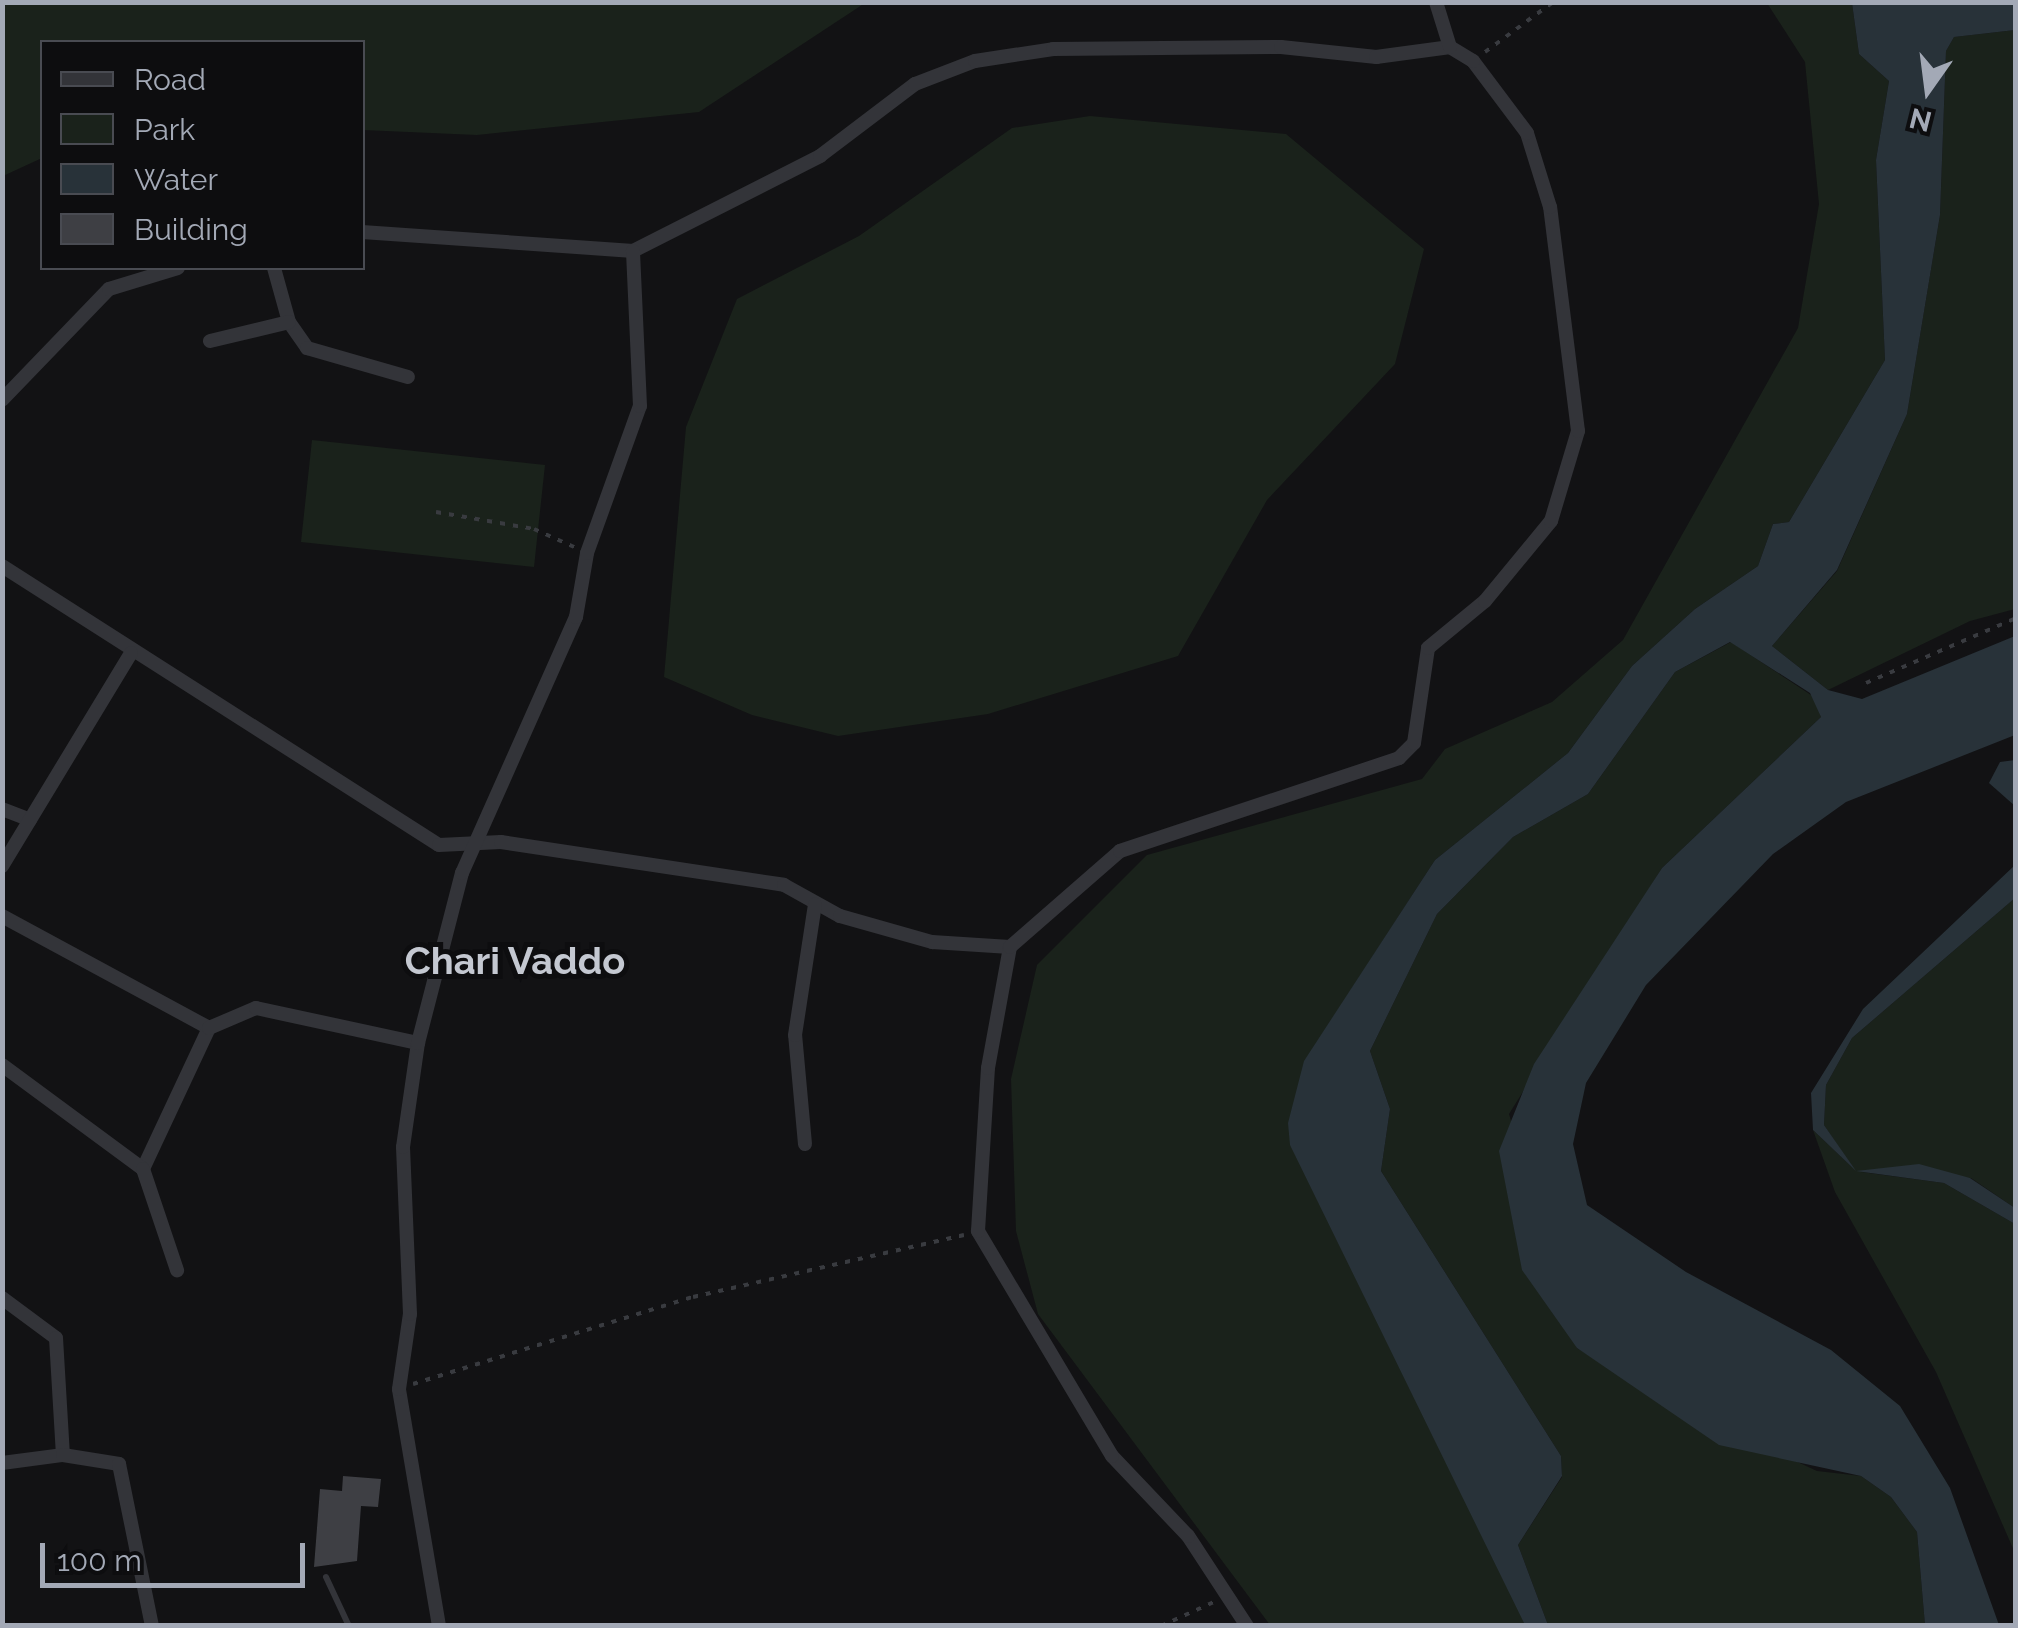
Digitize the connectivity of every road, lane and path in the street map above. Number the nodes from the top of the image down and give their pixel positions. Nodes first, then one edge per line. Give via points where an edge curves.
1 (1436, 2) edge
2 (1553, 2) edge
3 (1450, 46) junction
4 (1473, 61) junction
5 (365, 232) edge
6 (632, 252) junction
7 (171, 270) edge
8 (275, 270) edge
9 (288, 322) junction
10 (210, 341) dead end
11 (408, 376) dead end
12 (2, 400) edge
13 (436, 512) dead end
14 (587, 553) junction
15 (2, 566) edge
16 (2016, 618) edge
17 (131, 653) junction
18 (1866, 683) dead end
19 (2, 809) edge
20 (30, 820) junction
21 (473, 848) junction
22 (2, 866) edge
23 (815, 905) junction
24 (2, 916) edge
25 (1010, 947) junction
26 (209, 1028) junction
27 (418, 1043) junction
28 (2, 1065) edge
29 (805, 1144) dead end
30 (143, 1169) junction
31 (978, 1231) junction
32 (176, 1270) dead end
33 (2, 1298) edge
34 (399, 1388) junction
35 (63, 1455) junction
36 (2, 1463) edge
37 (326, 1578) dead end
38 (1227, 1596) junction
39 (152, 1626) edge
40 (349, 1626) edge
41 (439, 1626) edge
42 (1161, 1626) edge
43 (1246, 1626) edge

1 - 3 street
2 - 4 path
3 - 4 street
3 - 6 street via 1376,57 1281,47 1053,49 975,61 916,84 820,156
4 - 25 street via 1527,133 1550,207 1578,431 1551,521 1485,601 1428,648 1414,742 1399,758 1120,852
5 - 6 street
6 - 14 street via 640,406
7 - 12 street via 109,289
8 - 9 street
9 - 10 street
9 - 11 street via 307,348
13 - 14 path via 534,529
14 - 21 street via 550,686
15 - 17 street
16 - 18 path
17 - 20 street
17 - 21 street via 416,835
19 - 20 street
20 - 22 street
21 - 23 street via 501,842 784,885
21 - 27 street
23 - 25 street via 932,942
23 - 29 street via 795,1035
24 - 26 street
25 - 31 street via 988,1068
26 - 27 street via 256,1008
26 - 30 street
27 - 34 street via 403,1147 410,1314
28 - 30 street
30 - 32 street
31 - 34 path via 693,1297
31 - 38 street via 1112,1456 1188,1536
33 - 35 street via 56,1338
34 - 41 street
35 - 36 street
35 - 39 street via 111,1458 123,1472
37 - 40 lane
38 - 42 path
38 - 43 street

